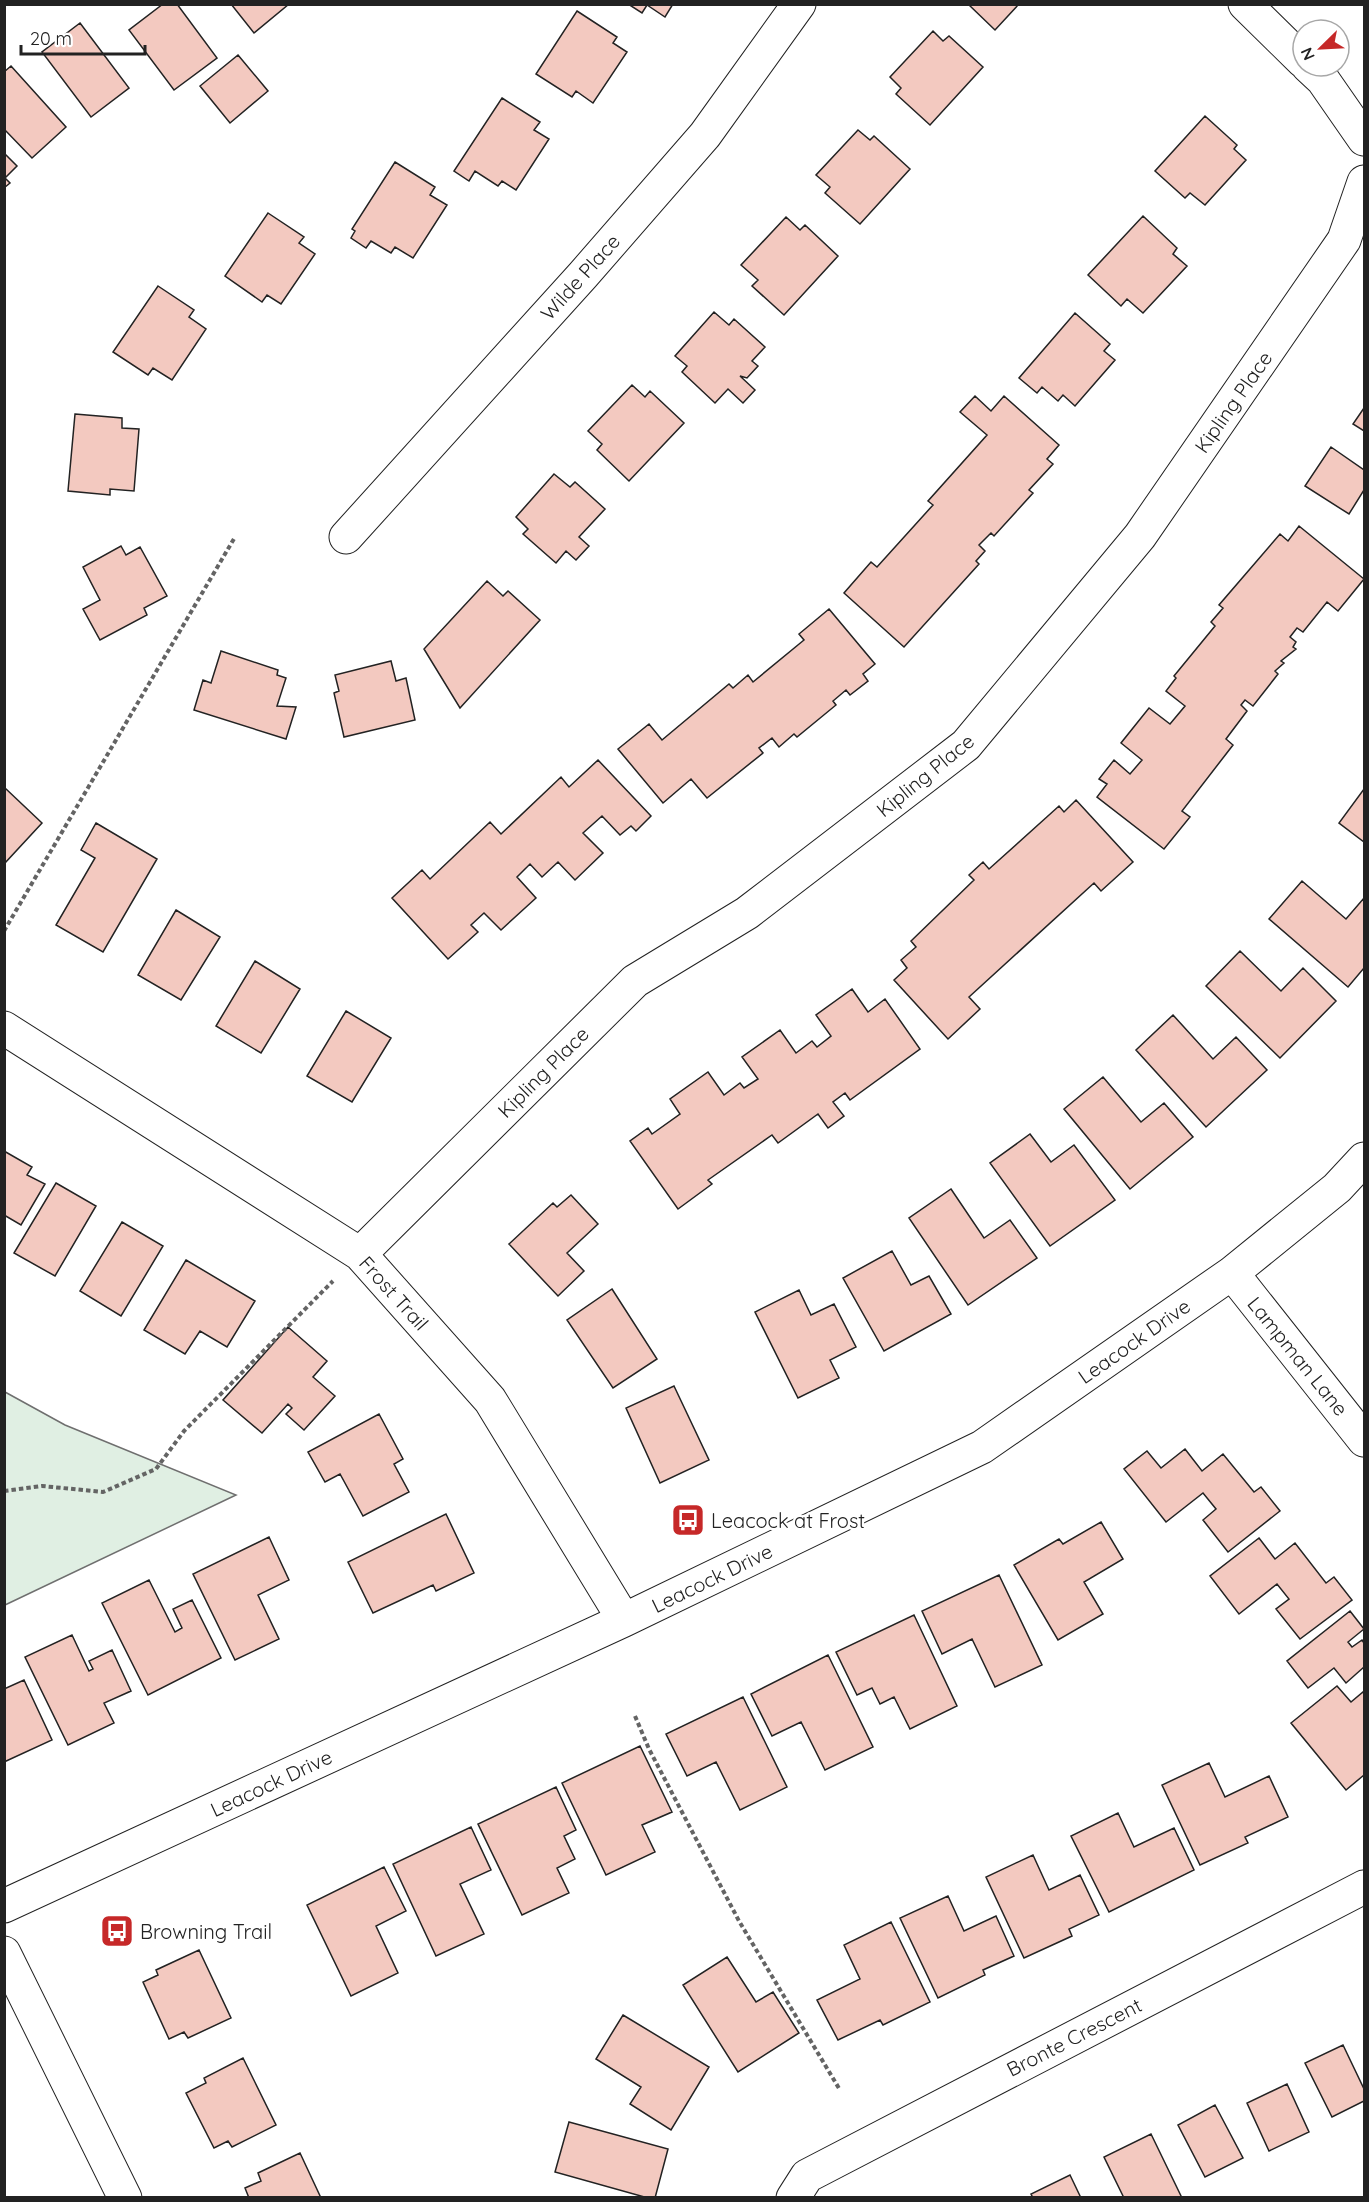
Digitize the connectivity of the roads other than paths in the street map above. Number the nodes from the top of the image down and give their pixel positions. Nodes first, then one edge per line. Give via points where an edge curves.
1 (799, 4) edge
2 (1245, 4) edge
3 (1291, 49) edge
4 (1321, 78) edge
5 (1365, 139) edge
6 (1365, 182) edge
7 (346, 537) dead end
8 (4, 1029) edge
9 (1365, 1159) edge
10 (360, 1254) junction
11 (1232, 1273) junction
12 (1365, 1440) edge
13 (624, 1620) junction
14 (1365, 1887) edge
15 (4, 1906) edge
16 (4, 1953) edge
17 (125, 2198) edge
18 (793, 2198) edge

1 - 7 street, Wilde Place via 705,135
2 - 3 street
4 - 5 street
6 - 10 street, Kipling Place via 1344,240 1140,536 966,746 747,913 635,981
8 - 10 street, Frost Trail
9 - 11 street, Leacock Drive via 1337,1188
10 - 13 street, Frost Trail via 490,1400
11 - 12 street, Lampman Lane
11 - 13 street, Leacock Drive via 982,1447
13 - 15 street, Leacock Drive
14 - 18 street, Bronte Crescent via 807,2176
16 - 17 street

